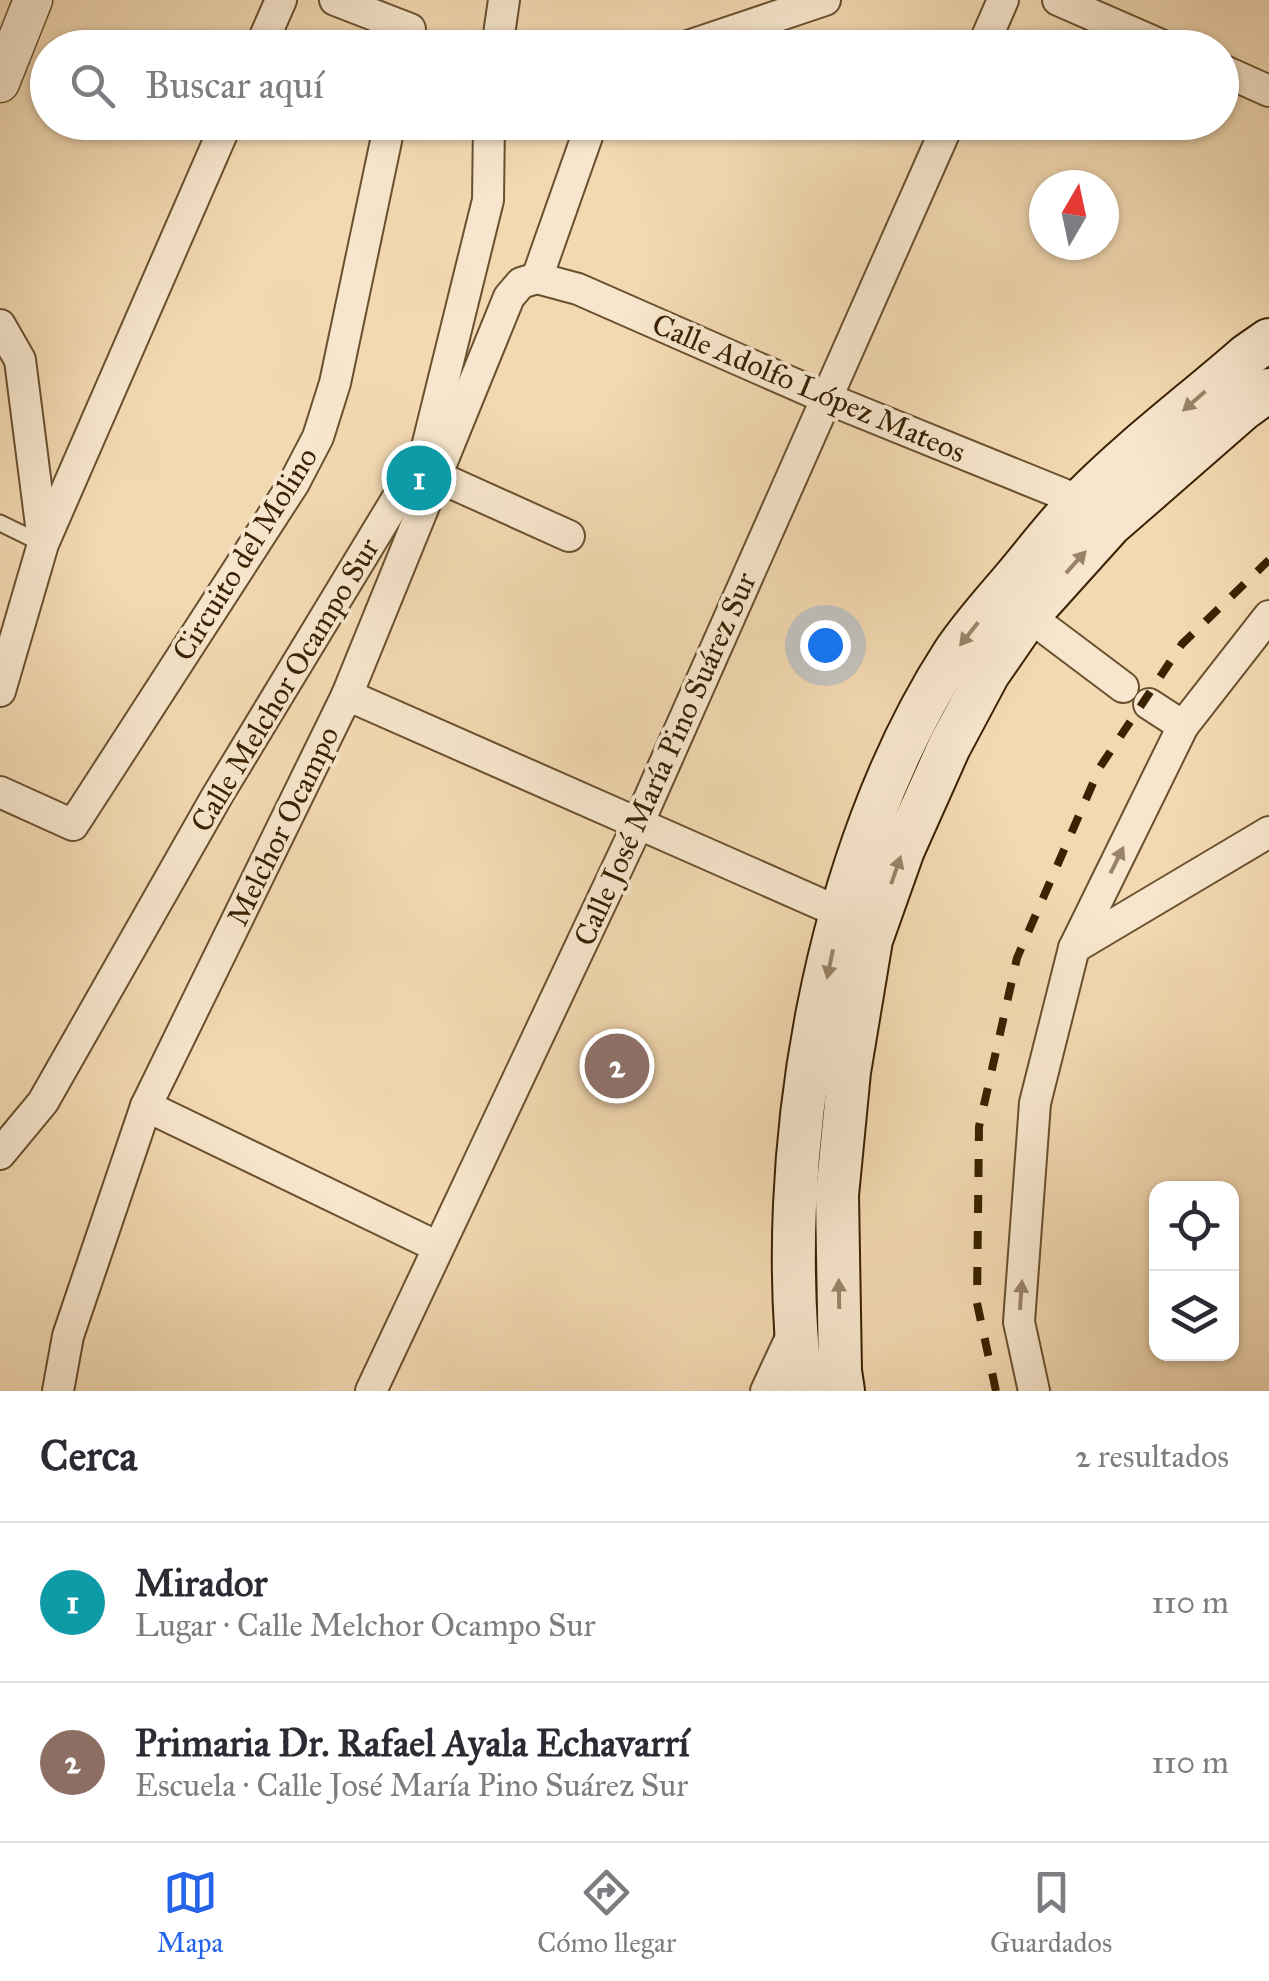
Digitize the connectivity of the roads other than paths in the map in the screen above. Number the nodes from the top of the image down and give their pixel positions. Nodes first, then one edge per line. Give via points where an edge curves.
1 (33, 0) edge
2 (281, 0) edge
3 (335, 0) edge
4 (504, 0) edge
5 (825, 0) edge
6 (1003, 0) edge
7 (1058, 0) edge
8 (268, 30) edge
9 (410, 30) edge
10 (500, 30) edge
11 (736, 30) edge
12 (990, 30) edge
13 (1127, 30) edge
14 (1239, 78) edge
15 (0, 83) edge
16 (1269, 91) edge
17 (219, 140) edge
18 (386, 140) edge
19 (490, 140) edge
20 (586, 140) edge
21 (941, 140) edge
22 (537, 278) junction
23 (0, 324) edge
24 (1269, 340) edge
25 (1269, 390) edge
26 (826, 398) junction
27 (436, 476) junction
28 (1080, 501) junction
29 (0, 523) edge
30 (570, 536) dead end
31 (43, 544) junction
32 (1014, 605) junction
33 (1269, 616) edge
34 (0, 691) edge
35 (348, 694) junction
36 (1182, 726) junction
37 (0, 792) edge
38 (638, 824) junction
39 (1269, 832) edge
40 (841, 913) junction
41 (1074, 948) junction
42 (146, 1106) junction
43 (0, 1154) edge
44 (438, 1247) junction
45 (794, 1331) junction
46 (58, 1391) edge
47 (371, 1391) edge
48 (766, 1391) edge
49 (802, 1391) edge
50 (843, 1391) edge
51 (1034, 1391) edge

1 - 15 street
2 - 8 street
3 - 9 street
4 - 10 street
5 - 11 street
6 - 12 street
7 - 13 street
14 - 16 street
17 - 31 street
18 - 37 street, Circuito del Molino via 336,382 294,483 73,825
19 - 43 street, Calle Melchor Ocampo Sur via 488,200 426,451 216,796 43,1102
20 - 22 street
21 - 26 street, Calle José María Pino Suárez Sur
22 - 26 street, Calle Adolfo López Mateos via 578,289
22 - 27 street, Melchor Ocampo via 520,282 509,296
23 - 31 street via 20,360
24 -> 28 main road
32 -> 25 main road
26 - 28 street, Calle Adolfo López Mateos
26 - 38 street, Calle José María Pino Suárez Sur
27 - 30 street
27 - 35 street, Melchor Ocampo
28 - 32 main road
29 - 31 lane
31 - 34 street
32 - 36 street
32 -> 40 main road via 955,652 915,722
50 -> 32 main road via 837,1195 872,940 903,850
33 - 36 street
35 - 38 street
35 - 42 street, Melchor Ocampo
41 -> 36 street
38 - 40 street
38 - 44 street, Calle José María Pino Suárez Sur
39 - 41 street
40 -> 45 main road via 808,1066 796,1192
51 -> 41 street via 1019,1322 1035,1103
42 - 44 street
42 - 46 street, Melchor Ocampo via 68,1336
44 - 47 street, Calle José María Pino Suárez Sur
45 - 48 street
45 - 49 main road

